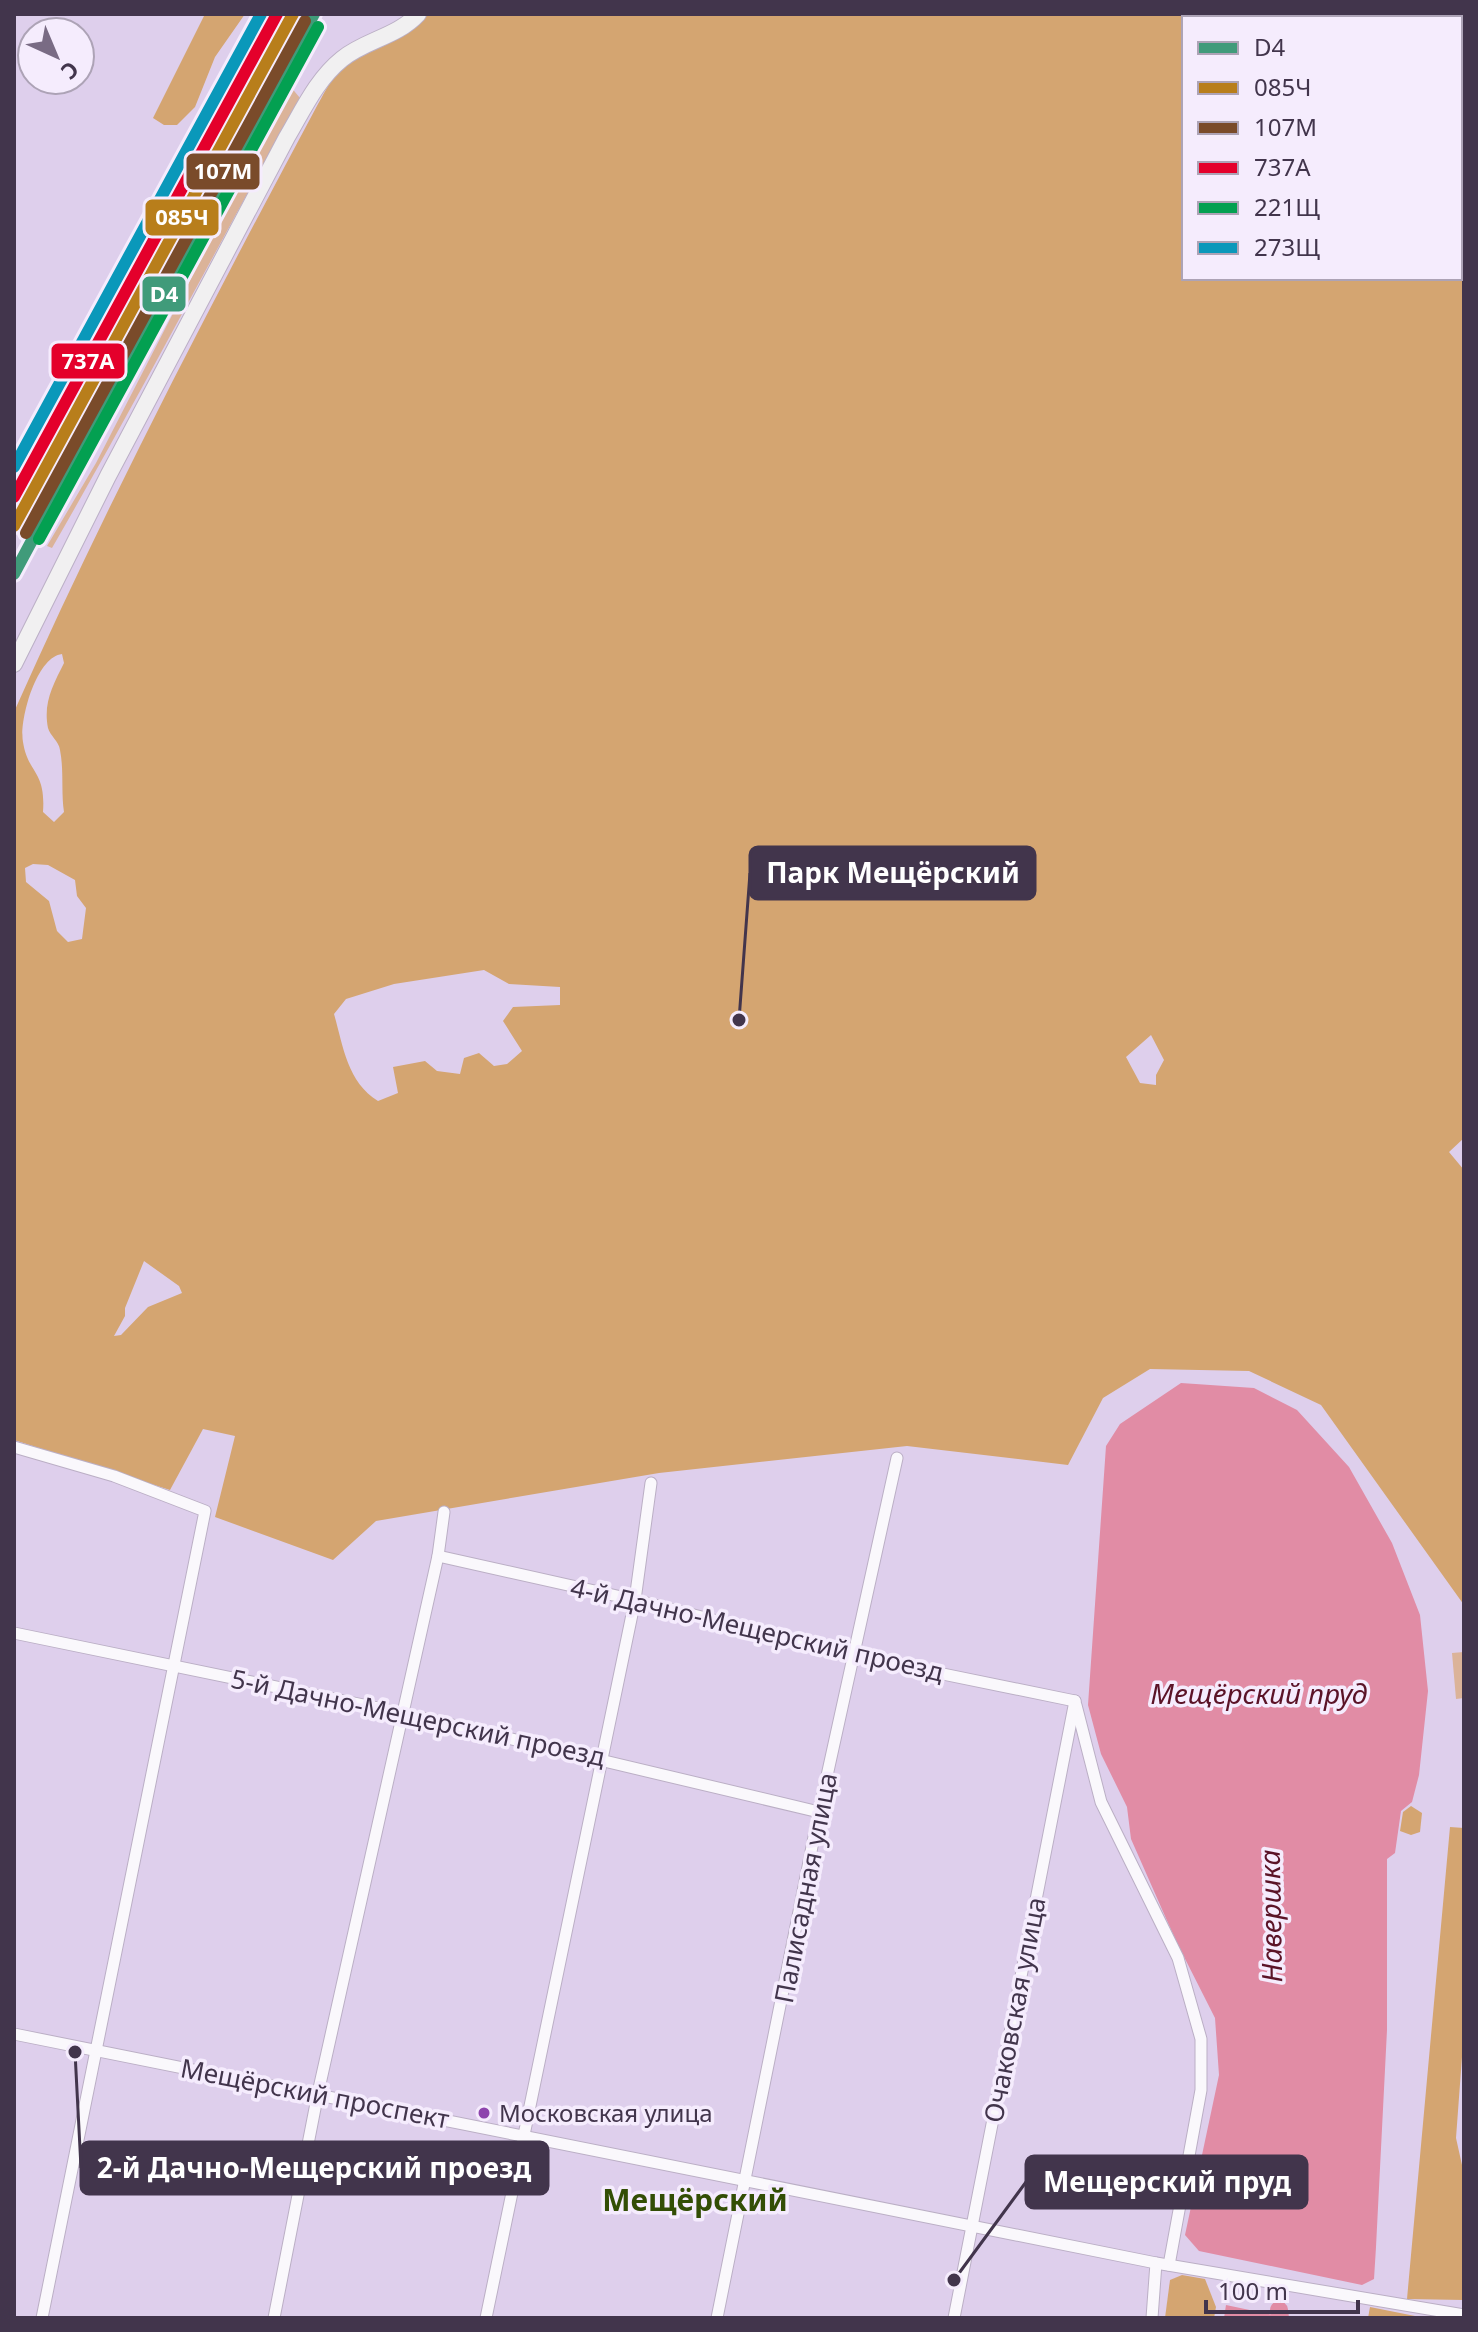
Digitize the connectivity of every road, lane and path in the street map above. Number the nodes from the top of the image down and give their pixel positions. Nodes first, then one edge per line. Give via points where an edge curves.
1 (418, 14) edge
2 (14, 664) edge
3 (14, 1447) edge
4 (897, 1458) dead end
5 (651, 1483) dead end
6 (444, 1512) dead end
7 (438, 1556) junction
8 (635, 1600) junction
9 (14, 1633) edge
10 (855, 1656) junction
11 (177, 1665) junction
12 (1075, 1701) junction
13 (402, 1713) junction
14 (602, 1758) junction
15 (819, 1812) junction
16 (14, 2034) edge
17 (97, 2051) junction
18 (318, 2093) junction
19 (526, 2137) junction
20 (747, 2181) junction
21 (973, 2226) junction
22 (1156, 2263) junction
23 (1169, 2265) junction
24 (1464, 2315) edge
25 (42, 2318) edge
26 (274, 2318) edge
27 (486, 2318) edge
28 (717, 2318) edge
29 (954, 2318) edge
30 (1152, 2318) edge

1 - 2 street via 401,29 342,59 319,85 108,476
3 - 11 street via 114,1476 205,1511
4 - 10 street, Палисадная улица
5 - 8 street
6 - 7 street
7 - 8 street, 4-й Дачно-Мещерский проезд
7 - 13 street
8 - 10 street, 4-й Дачно-Мещерский проезд
8 - 14 street
9 - 11 street, 5-й Дачно-Мещерский проезд
10 - 12 street, 4-й Дачно-Мещерский проезд
10 - 15 street, Палисадная улица
11 - 13 street, 5-й Дачно-Мещерский проезд
11 - 17 street
12 - 21 street, Очаковская улица
12 - 23 street via 1101,1802 1178,1958 1201,2039 1201,2090
13 - 14 street, 5-й Дачно-Мещерский проезд
13 - 18 street
14 - 15 street, 5-й Дачно-Мещерский проезд
14 - 19 street
15 - 20 street, Палисадная улица
16 - 17 street, Мещёрский проспект
17 - 18 street, Мещёрский проспект
17 - 25 street
18 - 19 street, Мещёрский проспект
18 - 26 street
19 - 20 street, Мещёрский проспект
19 - 27 street
20 - 21 street, Мещёрский проспект
20 - 28 street, Палисадная улица
21 - 22 street, Мещёрский проспект
21 - 29 street, Очаковская улица
22 - 23 street, Мещёрский проспект
22 - 30 street
23 - 24 street, Мещёрский проспект

